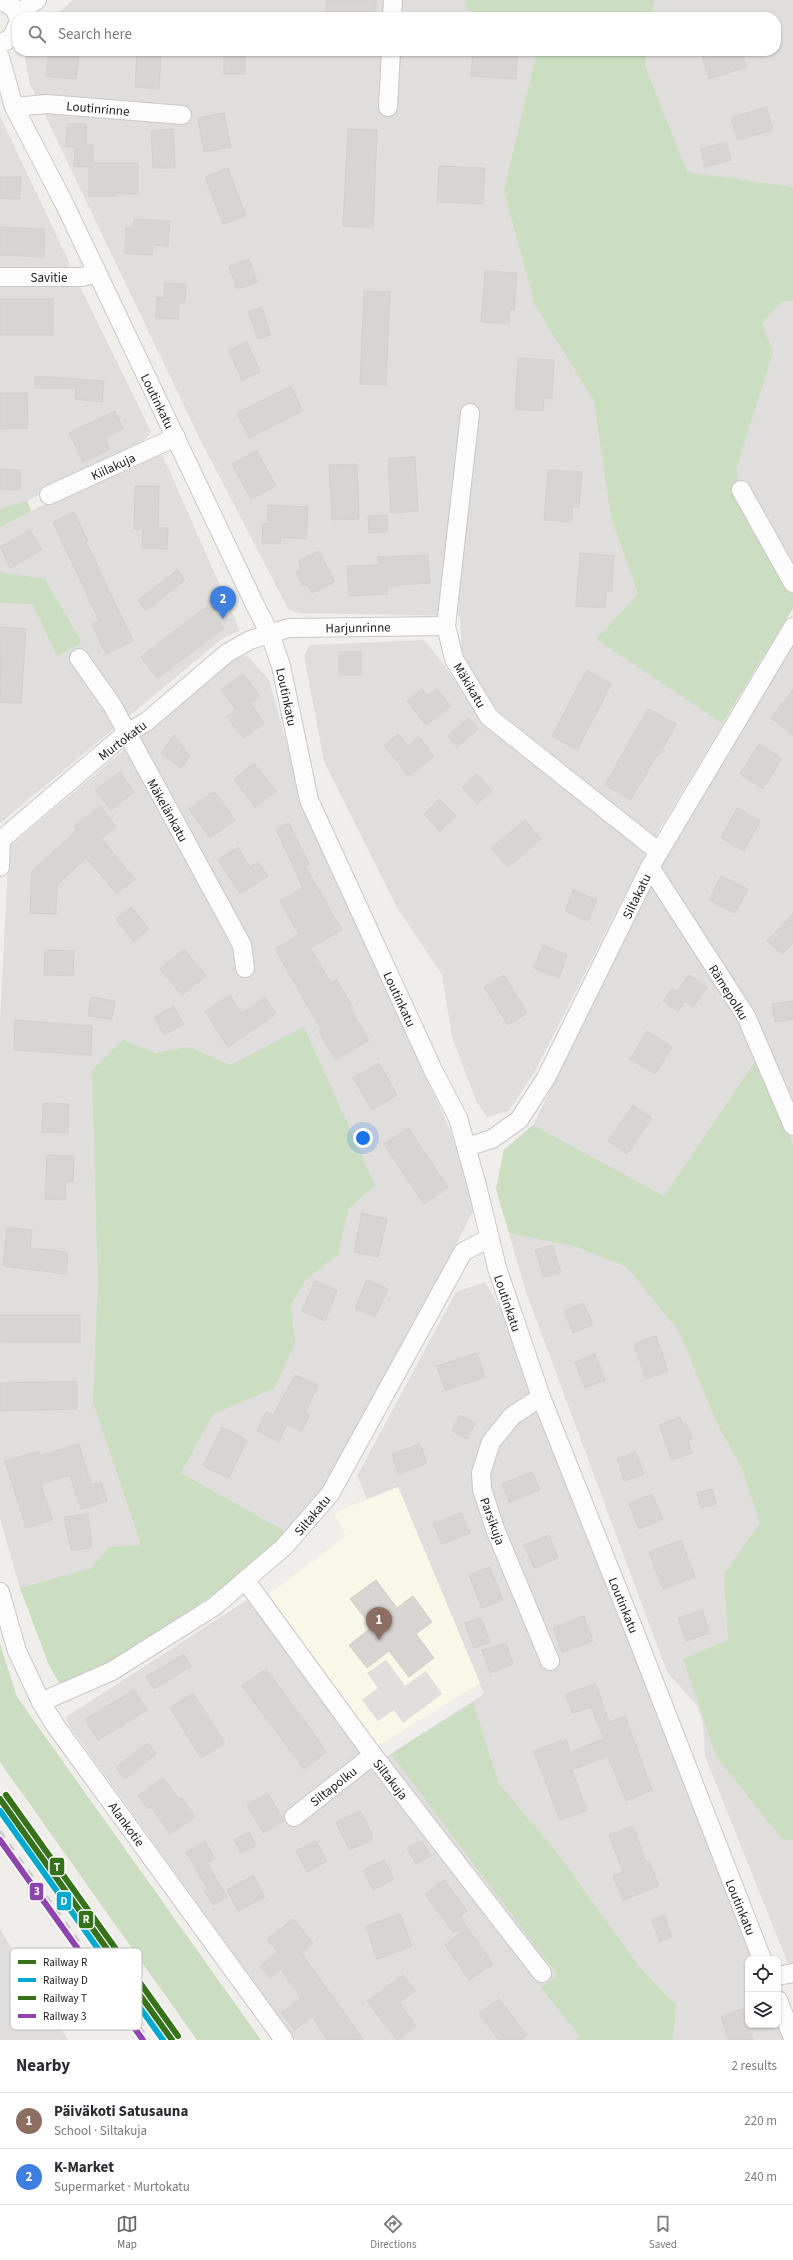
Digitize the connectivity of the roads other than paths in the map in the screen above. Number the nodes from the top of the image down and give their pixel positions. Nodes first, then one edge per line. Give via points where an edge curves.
1 (0, 0) edge
2 (37, 0) edge
3 (393, 0) edge
4 (12, 12) edge
5 (24, 12) edge
6 (392, 12) edge
7 (12, 35) edge
8 (0, 44) edge
9 (390, 56) edge
10 (0, 57) edge
11 (14, 106) junction
12 (388, 107) dead end
13 (182, 114) dead end
14 (97, 273) junction
15 (0, 277) edge
16 (470, 413) dead end
17 (176, 437) junction
18 (741, 490) dead end
19 (49, 496) dead end
20 (793, 583) edge
21 (446, 626) junction
22 (793, 627) edge
23 (270, 634) junction
24 (79, 658) dead end
25 (126, 734) junction
26 (1, 840) edge
27 (654, 860) junction
28 (0, 867) edge
29 (246, 968) dead end
30 (793, 1126) edge
31 (467, 1147) junction
32 (489, 1238) junction
33 (541, 1397) junction
34 (246, 1581) junction
35 (0, 1592) edge
36 (550, 1661) dead end
37 (41, 1702) junction
38 (373, 1755) junction
39 (294, 1817) dead end
40 (761, 1956) edge
41 (542, 1973) dead end
42 (793, 1973) edge
43 (781, 1975) edge
44 (781, 2008) edge
45 (793, 2038) edge
46 (284, 2040) edge

1 - 4 street via 6,2
2 - 5 street
3 - 6 street
7 - 8 street
9 - 12 street
10 - 11 street, Loutinkatu
11 - 13 street, Loutinrinne via 46,104
11 - 14 street, Loutinkatu
14 - 15 street, Savitie via 82,277
14 - 17 street, Loutinkatu
16 - 21 street, Mäkikatu
17 - 19 street, Kiilakuja
17 - 23 street, Loutinkatu
18 - 20 street
21 - 23 street, Harjunrinne via 289,628
21 - 27 street, Mäkikatu via 454,659 489,717
22 - 27 street, Siltakatu
23 - 25 street, Murtokatu via 250,640 227,653 146,722
23 - 31 street, Loutinkatu via 281,666 309,800 433,1070 450,1101
24 - 25 street, Mäkelänkatu via 112,705
25 - 26 street, Murtokatu
25 - 29 street, Mäkelänkatu via 242,945
26 - 28 street, Murtokatu
27 - 30 street, Rämepolku via 746,1016
27 - 31 street, Siltakatu via 546,1078 519,1120 492,1139
31 - 32 street, Loutinkatu
32 - 33 street, Loutinkatu
32 - 34 street, Siltakatu via 463,1252 323,1503 284,1547
33 - 36 street, Parsikuja via 512,1416 491,1442 480,1473 482,1490 495,1529
33 - 40 street, Loutinkatu
34 - 37 street, Siltakatu via 215,1606 112,1671
34 - 38 street, Siltakuja
35 - 37 street, Alankotie via 17,1651
37 - 46 street, Alankotie via 55,1725
38 - 39 street, Siltapolku
38 - 41 street, Siltakuja
42 - 43 street
44 - 45 street

